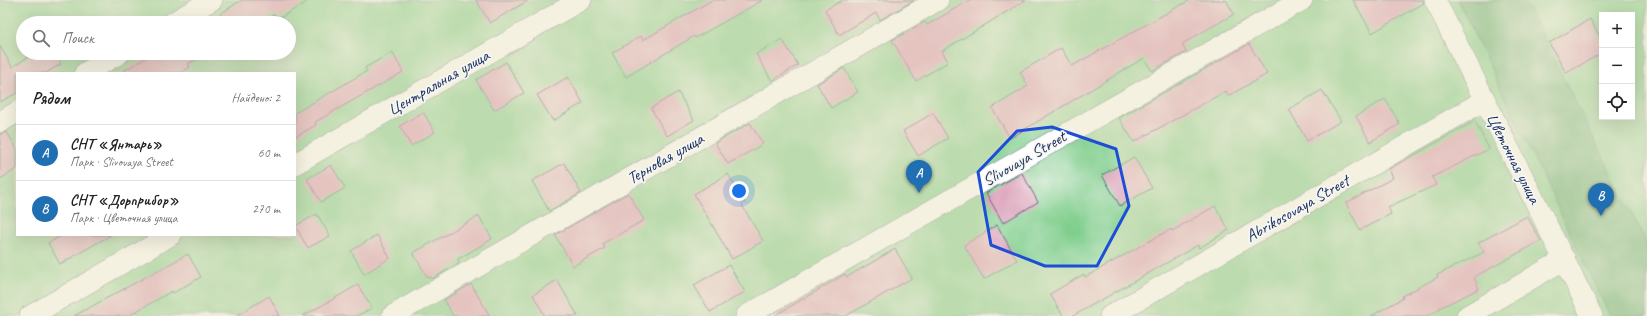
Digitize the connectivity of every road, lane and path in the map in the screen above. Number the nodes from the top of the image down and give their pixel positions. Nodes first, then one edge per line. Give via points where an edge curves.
1 (212, 0) edge
2 (581, 0) edge
3 (938, 0) edge
4 (1302, 0) edge
5 (1435, 0) edge
6 (184, 16) edge
7 (108, 60) edge
8 (87, 72) edge
9 (1485, 100) junction
10 (16, 113) edge
11 (0, 122) edge
12 (296, 163) edge
13 (170, 236) edge
14 (1566, 259) junction
15 (30, 316) edge
16 (392, 316) edge
17 (746, 316) edge
18 (1110, 316) edge
19 (1467, 316) edge
20 (1592, 316) edge

1 - 6 street
2 - 12 street, Центральная улица
3 - 16 street, Терновая улица
4 - 17 street, Slivovaya Street
5 - 9 street, Цветочная улица
7 - 8 street
9 - 14 street, Цветочная улица
9 - 18 street, Abrikosovaya Street
10 - 11 street
13 - 15 street
14 - 19 street
14 - 20 street, Цветочная улица

